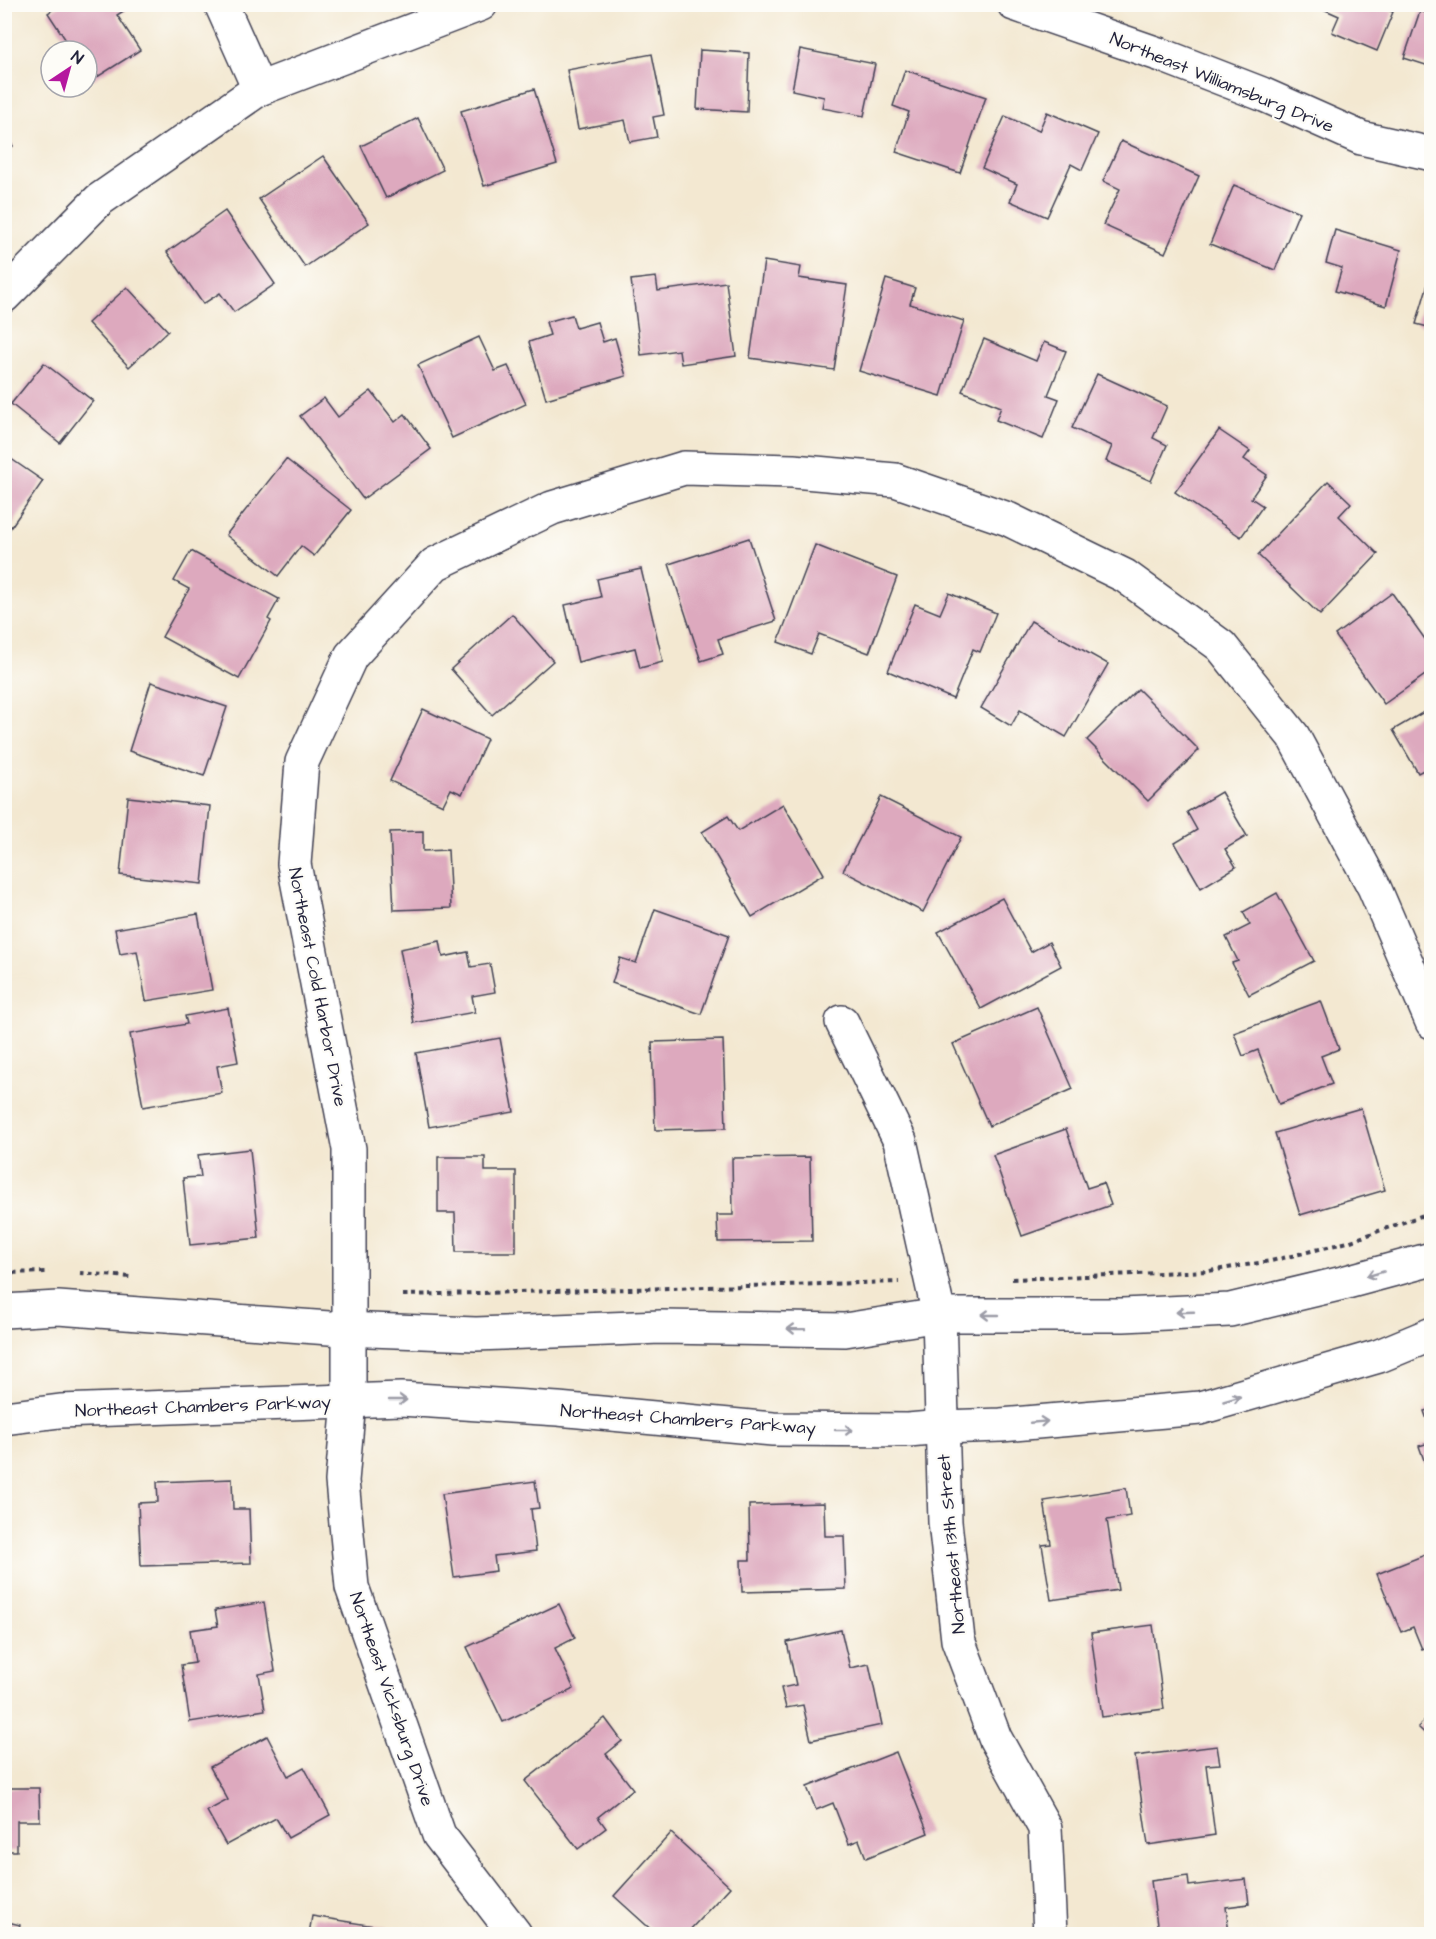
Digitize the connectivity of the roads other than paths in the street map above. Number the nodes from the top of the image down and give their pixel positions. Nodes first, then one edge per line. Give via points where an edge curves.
1 (220, 4) edge
2 (481, 4) edge
3 (1014, 4) edge
4 (259, 88) junction
5 (1431, 154) edge
6 (4, 296) edge
7 (842, 1022) dead end
8 (1431, 1022) edge
9 (1431, 1258) edge
10 (4, 1311) edge
11 (939, 1315) junction
12 (349, 1329) junction
13 (1431, 1334) edge
14 (349, 1401) junction
15 (4, 1418) edge
16 (942, 1427) junction
17 (515, 1935) edge
18 (1050, 1935) edge

1 - 4 street
2 - 4 street
3 - 5 street, Northeast Williamsburg Drive via 1164,56 1361,138
4 - 6 street via 99,200
7 - 11 street, Northeast 13th Street via 900,1141
8 - 12 street, Northeast Cold Harbor Drive via 1374,887 1293,736 1221,646 1125,576 1008,519 895,480 793,471 684,468 552,508 435,564 351,656 302,762 294,864 349,1149
9 -> 11 street via 1230,1310 1123,1315
10 - 12 street via 58,1308
11 -> 12 street via 845,1330 661,1327 476,1334
11 - 16 street, Northeast 13th Street
12 - 14 street, Northeast Cold Harbor Drive
16 -> 13 street, Northeast Chambers Parkway via 1200,1408 1379,1356
14 - 15 street, Northeast Chambers Parkway via 60,1411
14 -> 16 street, Northeast Chambers Parkway via 401,1399 558,1409 773,1430
14 - 17 street, Northeast Vicksburg Drive via 342,1481 352,1587 440,1835
16 - 18 street, Northeast 13th Street via 945,1522 958,1640 996,1738 1045,1828

